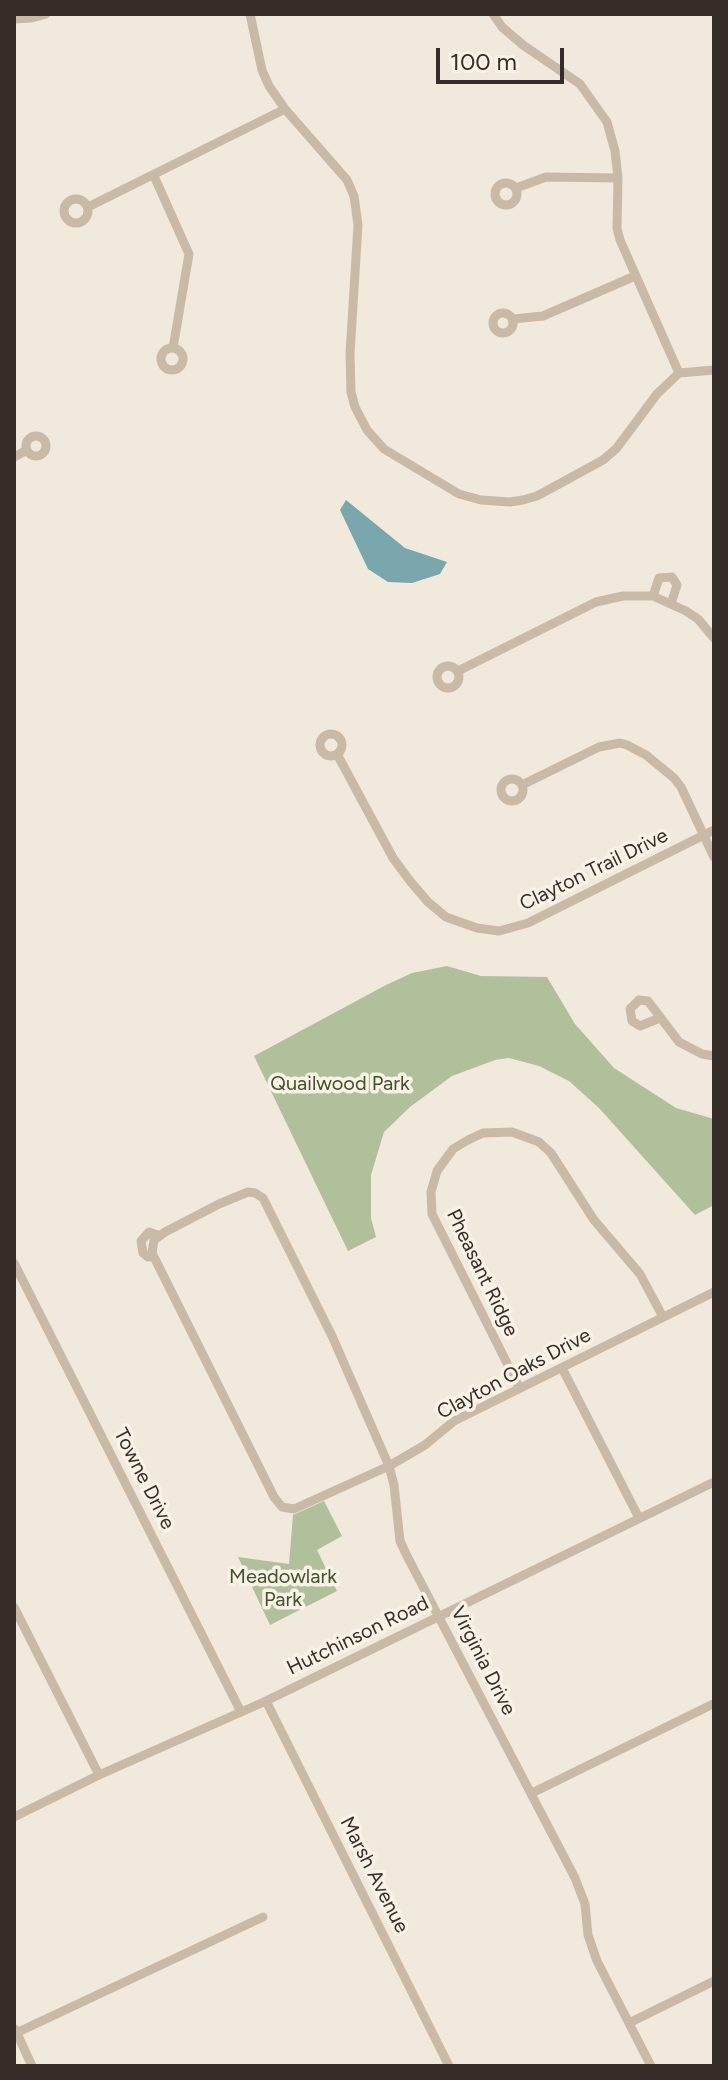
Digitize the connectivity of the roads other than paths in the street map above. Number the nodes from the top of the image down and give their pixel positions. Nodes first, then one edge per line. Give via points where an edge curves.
1 (46, 14) edge
2 (250, 14) edge
3 (493, 14) edge
4 (14, 19) edge
5 (285, 109) junction
6 (154, 176) junction
7 (618, 178) junction
8 (516, 188) dead end
9 (88, 207) dead end
10 (635, 276) junction
11 (513, 319) dead end
12 (173, 348) dead end
13 (713, 371) edge
14 (679, 373) junction
15 (27, 450) dead end
16 (14, 457) edge
17 (653, 596) junction
18 (671, 604) junction
19 (714, 638) edge
20 (458, 671) dead end
21 (337, 754) dead end
22 (522, 785) dead end
23 (714, 830) edge
24 (703, 836) junction
25 (714, 857) edge
26 (660, 1018) junction
27 (714, 1056) edge
28 (14, 1263) edge
29 (714, 1292) edge
30 (663, 1317) junction
31 (562, 1368) junction
32 (519, 1387) junction
33 (389, 1466) junction
34 (714, 1482) edge
35 (289, 1508) joint
36 (639, 1518) junction
37 (14, 1607) edge
38 (440, 1616) junction
39 (266, 1701) junction
40 (713, 1704) edge
41 (241, 1712) junction
42 (99, 1775) junction
43 (532, 1793) junction
44 (14, 1817) edge
45 (263, 1917) dead end
46 (714, 1981) edge
47 (629, 2023) junction
48 (15, 2032) edge
49 (32, 2066) edge
50 (449, 2066) edge
51 (651, 2066) edge

1 - 4 street
2 - 5 street via 262,70
3 - 7 street via 513,37 590,96 607,122
5 - 6 street
5 - 14 street via 347,180 354,196 358,225 351,392 367,430 384,449 459,494 523,500 603,460
6 - 9 street
6 - 12 street via 189,254
7 - 8 street via 546,177
7 - 10 street via 617,228
10 - 11 street via 543,316
10 - 14 street
13 - 14 street
15 - 16 street
17 - 18 street
17 - 18 street via 659,578 672,577 677,585
17 - 20 street via 596,602
18 - 19 street via 698,619
21 - 24 street, Clayton Trail Drive via 410,881 446,917 477,928 499,931 528,923
22 - 24 street via 599,747 620,743 646,755 674,778
23 - 24 street, Clayton Trail Drive
24 - 25 street
26 - 26 street via 644,1000 630,1009 630,1018 640,1026
26 - 27 street via 679,1042
28 - 41 street, Towne Drive
29 - 30 street, Clayton Oaks Drive
30 - 31 street, Clayton Oaks Drive
30 - 32 street, Pheasant Ridge via 640,1274 539,1142 497,1131 468,1140 453,1149 437,1171 432,1214
31 - 32 street, Clayton Oaks Drive
31 - 36 street
32 - 33 street, Clayton Oaks Drive via 454,1421
33 - 35 street, Clayton Oaks Drive
33 - 35 street, Virginia Drive via 263,1198 241,1194 154,1240 154,1257 274,1497
33 - 38 street, Virginia Drive via 400,1541
34 - 36 street, Hutchinson Road
36 - 38 street, Hutchinson Road
37 - 42 street
38 - 39 street, Hutchinson Road
38 - 43 street, Virginia Drive
39 - 41 street, Hutchinson Road
39 - 50 street, Marsh Avenue
40 - 43 street
41 - 42 street, Hutchinson Road
42 - 44 street, Hutchinson Road
43 - 47 street, Virginia Drive via 575,1878 597,1961
45 - 48 street
46 - 47 street
47 - 51 street, Virginia Drive
48 - 49 street

